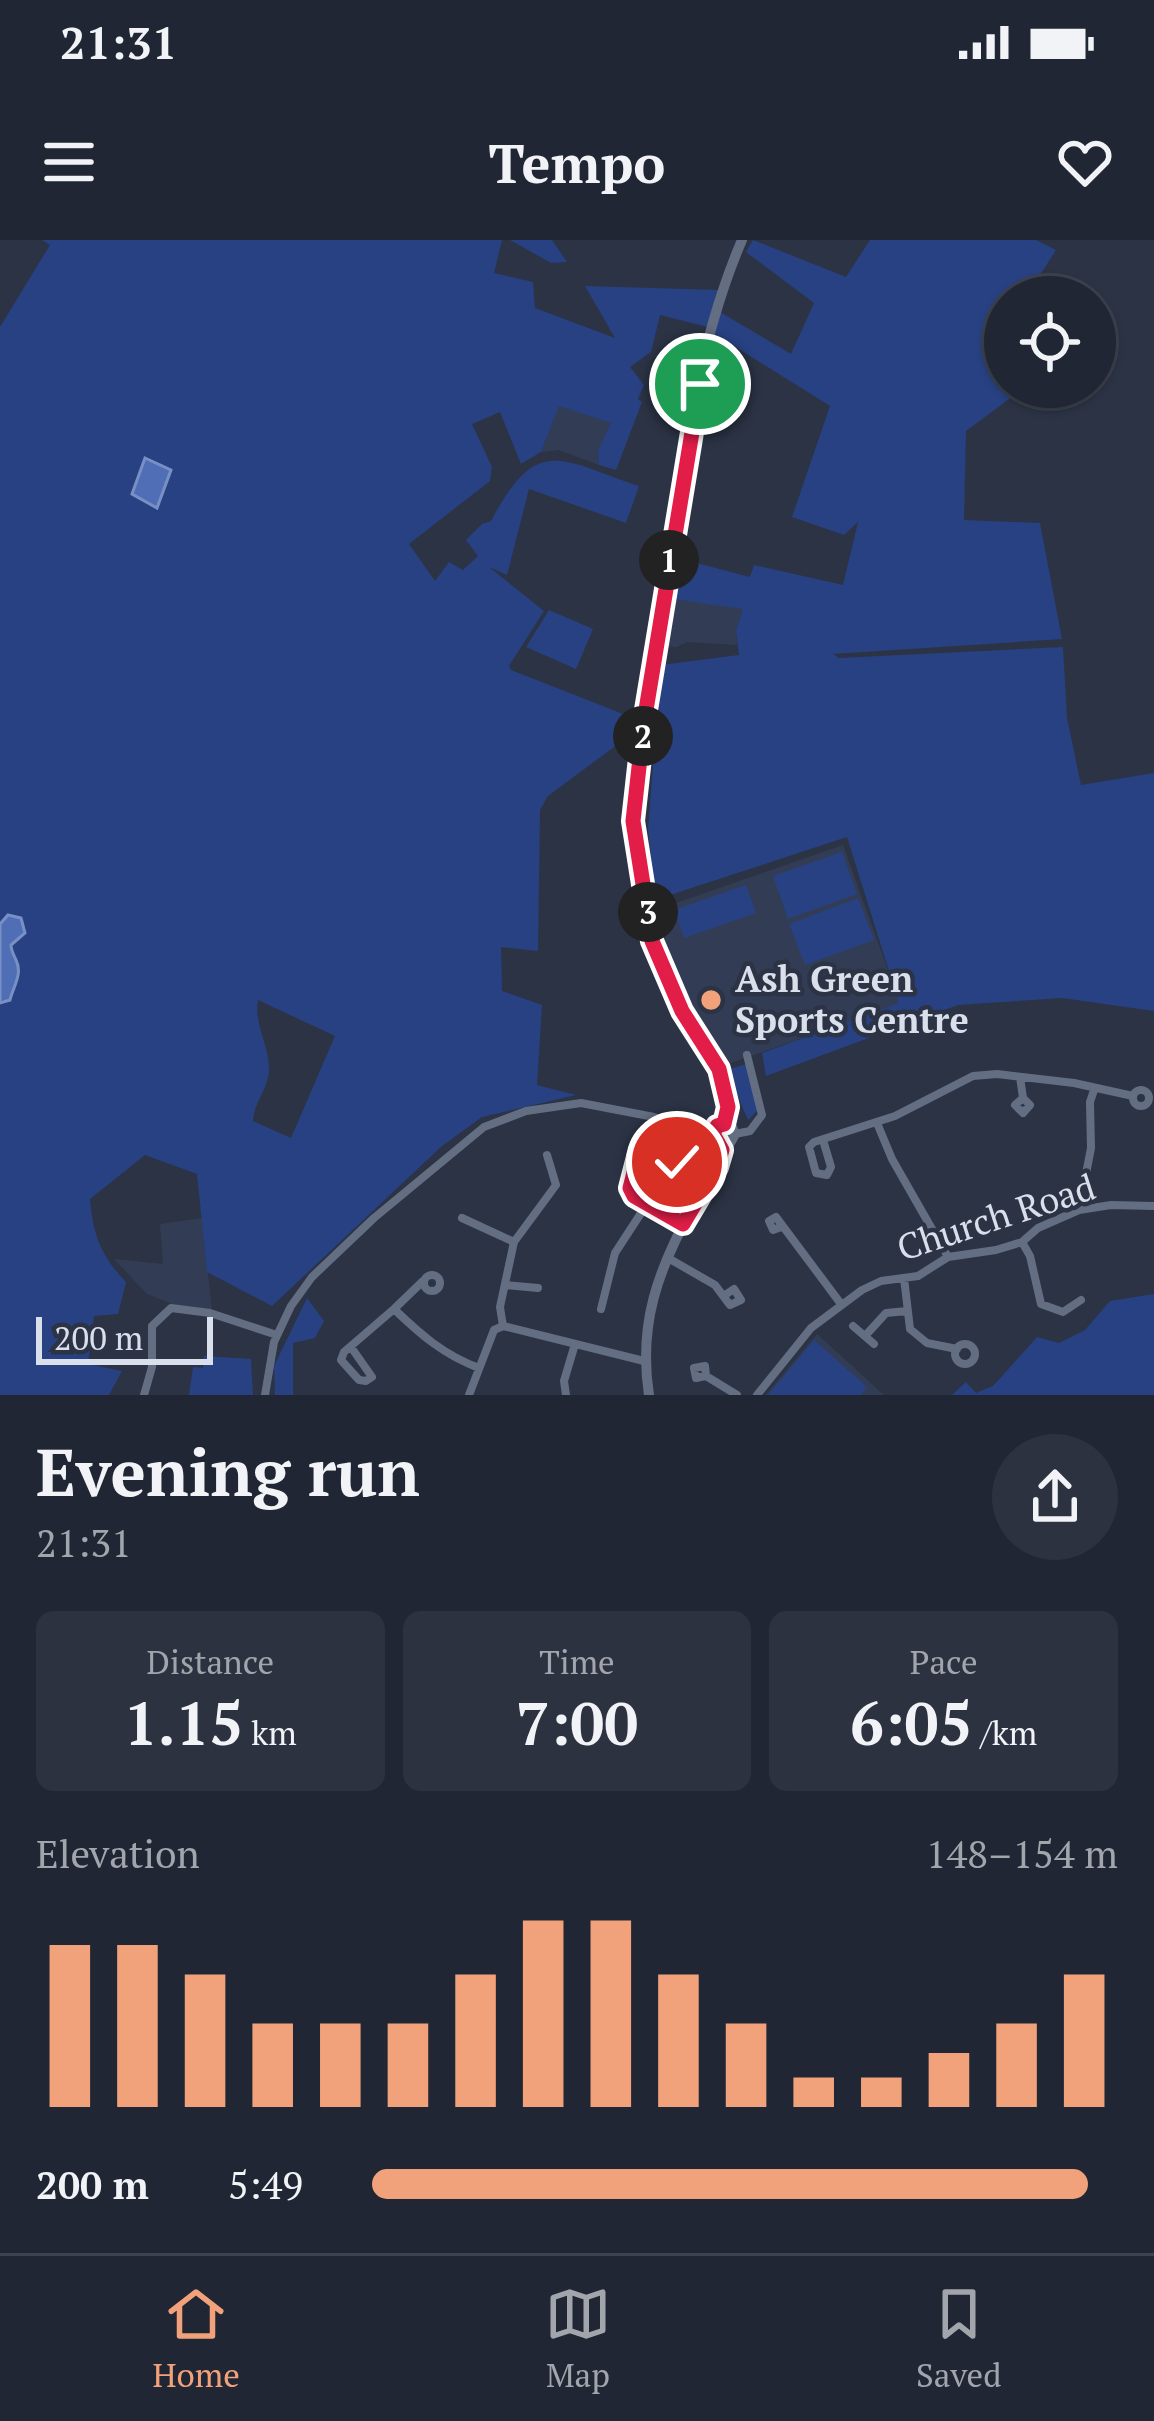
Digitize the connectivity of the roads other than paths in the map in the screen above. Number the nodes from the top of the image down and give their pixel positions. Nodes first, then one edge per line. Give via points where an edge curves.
1 (742, 240) edge
2 (747, 1055) dead end
3 (1020, 1077) junction
4 (1094, 1090) junction
5 (1133, 1096) dead end
6 (1023, 1099) dead end
7 (877, 1123) junction
8 (724, 1124) junction
9 (735, 1135) junction
10 (717, 1139) junction
11 (824, 1139) dead end
12 (547, 1155) dead end
13 (677, 1162) dead end
14 (647, 1204) junction
15 (1154, 1206) edge
16 (1079, 1210) junction
17 (463, 1219) dead end
18 (683, 1224) junction
19 (782, 1227) dead end
20 (514, 1242) junction
21 (1022, 1242) junction
22 (948, 1257) junction
23 (667, 1258) junction
24 (904, 1278) junction
25 (423, 1281) dead end
26 (506, 1285) junction
27 (538, 1288) dead end
28 (725, 1295) dead end
29 (1081, 1300) dead end
30 (842, 1304) junction
31 (394, 1309) junction
32 (601, 1309) dead end
33 (907, 1311) junction
34 (853, 1326) dead end
35 (503, 1327) junction
36 (277, 1335) junction
37 (865, 1336) junction
38 (575, 1344) junction
39 (874, 1344) dead end
40 (351, 1347) junction
41 (957, 1349) dead end
42 (644, 1361) junction
43 (479, 1368) junction
44 (706, 1376) dead end
45 (144, 1395) edge
46 (265, 1395) edge
47 (469, 1395) edge
48 (566, 1395) edge
49 (649, 1395) edge
50 (737, 1395) edge
51 (757, 1395) edge

1 - 8 street via 691,427 633,821 652,941 719,1069
2 - 9 street via 762,1114
3 - 4 street
3 - 6 street
3 - 7 street via 973,1076
4 - 5 street
4 - 16 street
7 - 11 street
7 - 22 street
8 - 9 street
8 - 10 street
9 - 10 street via 730,1143
10 - 18 street via 717,1167
10 - 36 street via 581,1103 484,1127 312,1277
12 - 20 street via 556,1185
13 - 14 street via 638,1157 630,1188
14 - 18 street
14 - 32 street via 615,1253
15 - 16 street, Church Road
16 - 21 street, Church Road
17 - 20 street
18 - 23 street
19 - 30 street
20 - 26 street
21 - 22 street, Church Road
21 - 29 street via 1041,1304 1063,1312
22 - 24 street, Church Road
23 - 28 street
23 - 42 street via 650,1300
24 - 30 street, Church Road via 881,1281
24 - 33 street
25 - 31 street
26 - 27 street
26 - 35 street
30 - 51 street, Church Road via 811,1328
31 - 40 street
31 - 43 street via 429,1343
33 - 37 street via 886,1312
33 - 41 street via 919,1339
34 - 37 street
35 - 38 street
35 - 43 street via 494,1330
36 - 45 street via 172,1308 152,1326
36 - 46 street
37 - 39 street
38 - 42 street
38 - 48 street
40 - 40 street via 341,1360 366,1381 372,1371
42 - 49 street
43 - 47 street
44 - 50 street

